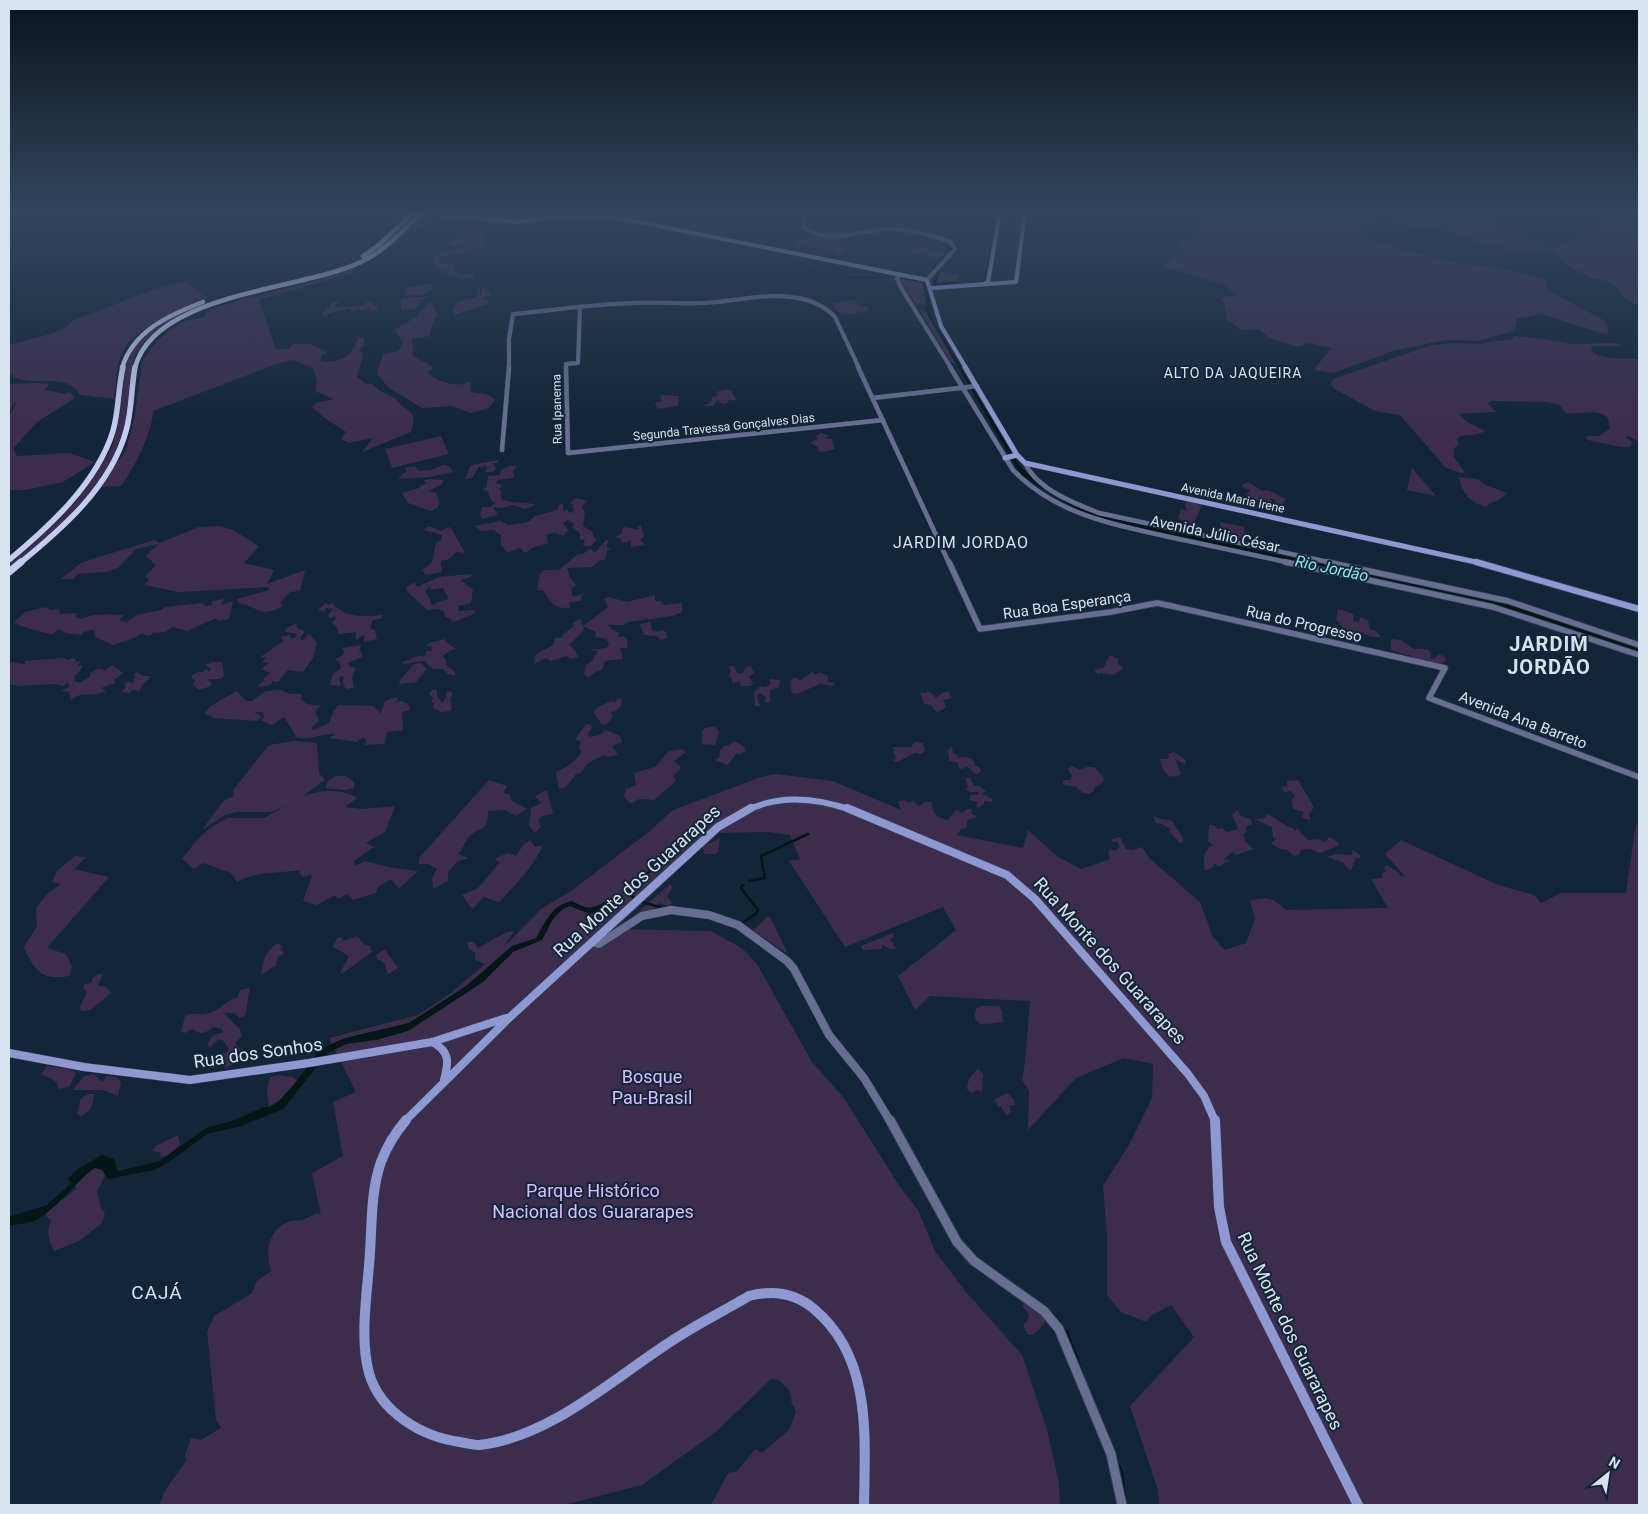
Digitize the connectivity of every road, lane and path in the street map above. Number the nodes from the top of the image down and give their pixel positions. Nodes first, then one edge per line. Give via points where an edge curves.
1 (271, 284) edge
2 (291, 284) edge
3 (902, 284) edge
4 (930, 284) edge
5 (980, 284) edge
6 (932, 288) junction
7 (580, 308) junction
8 (976, 386) junction
9 (963, 388) junction
10 (873, 398) junction
11 (883, 420) junction
12 (502, 450) dead end
13 (568, 453) joint
14 (1017, 456) junction
15 (1006, 458) junction
16 (1026, 462) junction
17 (9, 560) edge
18 (9, 572) edge
19 (1157, 603) joint
20 (1639, 610) edge
21 (1639, 645) edge
22 (1639, 655) edge
23 (1445, 668) joint
24 (1639, 777) edge
25 (592, 942) junction
26 (509, 1018) junction
27 (432, 1042) junction
28 (9, 1053) edge
29 (443, 1081) junction
30 (864, 1505) edge
31 (1122, 1505) edge
32 (1358, 1505) edge

1 - 17 highway via 211,299 174,315 145,333 133,345 122,368 114,428 99,462 71,501
2 - 18 highway via 212,304 174,321 149,339 141,348 134,367 128,425 114,459 91,494 66,521
3 - 9 street, Avenida Júlio César
4 - 6 main road, Avenida Maria Irene
5 - 6 main road
6 - 8 main road, Avenida Maria Irene via 935,314
7 - 10 street via 667,301 711,303 775,295 806,300 824,307 836,317
7 - 12 street via 513,314
7 - 13 street, Rua Ipanema via 578,363 566,364
8 - 9 street
8 - 14 main road, Avenida Maria Irene
9 - 10 street
9 - 15 street, Avenida Júlio César
10 - 11 street
11 - 13 street, Segunda Travessa Gonçalves Dias
11 - 19 street, Rua Boa Esperança via 980,629
14 - 15 main road
14 - 16 main road, Avenida Maria Irene
15 - 22 street, Avenida Júlio César via 1017,476 1039,493 1093,519 1493,607
16 - 20 main road, Avenida Maria Irene via 1046,470 1485,564
16 - 21 street, Avenida Júlio César via 1028,470 1039,481 1099,513 1498,599
19 - 23 street, Rua do Progresso
23 - 24 street, Avenida Ana Barreto via 1429,698
25 - 26 main road, Rua Monte dos Guararapes
25 - 31 street via 599,944 649,914 664,910 686,912 709,915 738,925 791,964 829,1035 884,1109 958,1242 974,1261 1044,1312 1059,1328 1111,1454
25 - 32 main road, Rua Monte dos Guararapes via 718,827 749,807 781,799 800,798 849,809 1007,875 1035,899 1108,980 1204,1096 1216,1123 1219,1207 1226,1242
26 - 27 main road, Rua dos Sonhos
26 - 29 main road, Rua Monte dos Guararapes
27 - 28 main road, Rua dos Sonhos via 190,1080 84,1067
27 - 29 main road via 447,1053
29 - 30 main road, Rua Monte dos Guararapes via 396,1132 381,1162 375,1185 365,1343 369,1374 391,1409 417,1429 450,1441 478,1445 510,1437 536,1428 595,1395 668,1343 749,1296 763,1292 788,1295 815,1308 825,1318 839,1335 857,1374 861,1395

